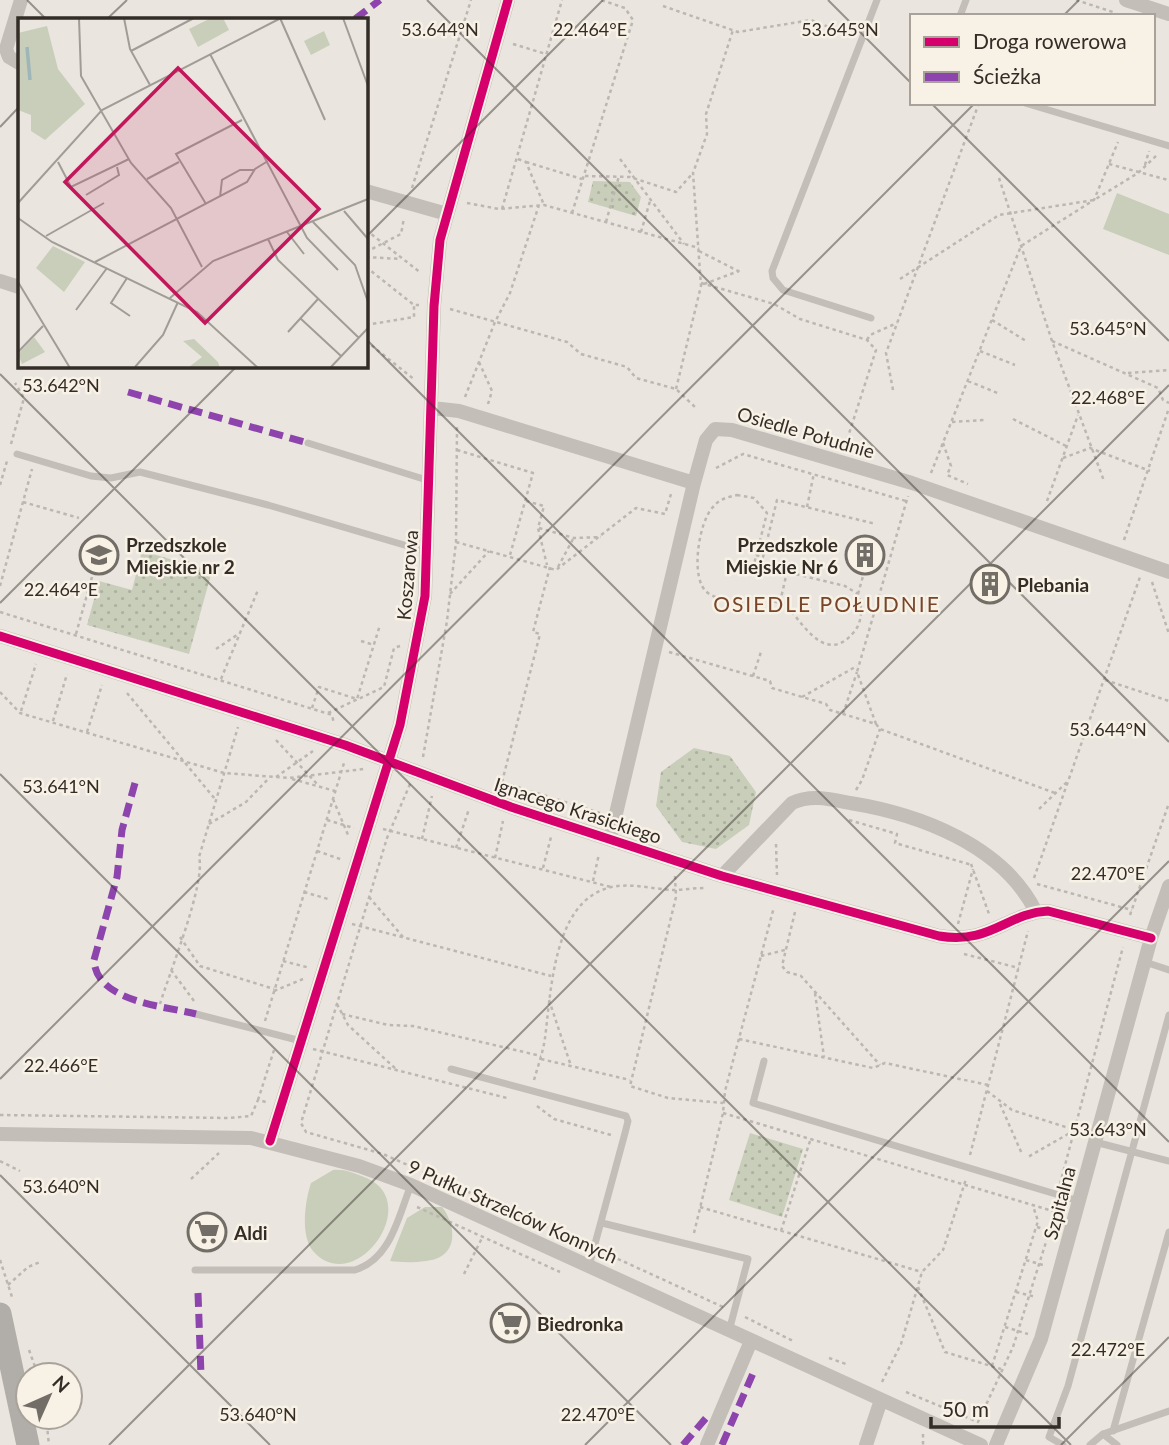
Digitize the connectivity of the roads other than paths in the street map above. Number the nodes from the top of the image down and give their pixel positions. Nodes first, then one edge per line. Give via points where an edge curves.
1 (21, 0) edge
2 (508, 0) edge
3 (877, 0) edge
4 (1126, 0) edge
5 (1169, 14) edge
6 (18, 62) edge
7 (1031, 105) edge
8 (1168, 146) edge
9 (368, 192) edge
10 (449, 207) junction
11 (0, 281) edge
12 (18, 287) edge
13 (871, 318) dead end
14 (432, 408) junction
15 (307, 443) dead end
16 (17, 454) dead end
17 (695, 478) junction
18 (430, 481) junction
19 (429, 552) junction
20 (1169, 572) edge
21 (0, 636) edge
22 (389, 760) junction
23 (606, 843) junction
24 (717, 881) junction
25 (1169, 886) edge
26 (1032, 921) junction
27 (1151, 938) junction
28 (1144, 962) junction
29 (1169, 970) edge
30 (196, 1014) dead end
31 (1169, 1015) edge
32 (301, 1043) junction
33 (764, 1061) dead end
34 (452, 1069) dead end
35 (0, 1134) edge
36 (270, 1141) junction
37 (1095, 1142) junction
38 (1132, 1153) junction
39 (1169, 1161) edge
40 (411, 1185) junction
41 (1079, 1201) junction
42 (602, 1223) junction
43 (1169, 1232) edge
44 (589, 1266) junction
45 (195, 1269) dead end
46 (0, 1314) edge
47 (729, 1331) junction
48 (751, 1341) junction
49 (881, 1400) junction
50 (1169, 1411) edge
51 (1113, 1431) junction
52 (1103, 1434) junction
53 (28, 1445) edge
54 (708, 1445) edge
55 (866, 1445) edge
56 (981, 1445) edge
57 (996, 1445) edge
58 (1063, 1445) edge
59 (1090, 1445) edge
60 (1117, 1445) edge

1 - 6 street via 6,49
2 - 10 street, Koszarowa
3 - 13 lane via 772,271 783,290
4 - 5 street
7 - 8 lane
9 - 10 street via 408,203
10 - 14 street, Koszarowa via 440,240 434,306
11 - 12 street
14 - 17 street via 459,411
14 - 18 street, Koszarowa
15 - 18 lane
16 - 19 lane via 91,476 111,478 140,472
17 - 20 street, Osiedle Południe via 706,439 722,428 918,486
17 - 23 street, Osiedle Południe
18 - 19 street, Koszarowa
19 - 22 street, Koszarowa via 419,637
21 - 22 street, Ignacego Krasickiego
22 - 23 street, Ignacego Krasickiego
22 - 32 street, Koszarowa
23 - 24 street, Ignacego Krasickiego
24 - 26 street, Ignacego Krasickiego via 956,944
24 - 26 street via 792,803 809,797 842,801 904,814 959,839 1010,876
25 - 27 street, Szpitalna
26 - 27 street via 1063,914
27 - 28 street, Szpitalna
28 - 29 lane
28 - 37 street, Szpitalna
30 - 32 lane
31 - 38 lane
32 - 36 street, Koszarowa
33 - 41 lane via 753,1103
34 - 42 lane via 618,1112 628,1121
35 - 36 street, 9 Pułku Strzelców Konnych via 229,1136
36 - 40 street, 9 Pułku Strzelców Konnych
37 - 38 lane
37 - 41 street, Szpitalna
38 - 39 lane
38 - 58 lane via 1068,1386 1049,1437
40 - 44 street, 9 Pułku Strzelców Konnych
40 - 45 lane via 388,1244 368,1266 355,1270
41 - 57 street, Szpitalna via 1041,1339
42 - 44 lane
42 - 47 lane via 748,1259
43 - 51 lane
44 - 47 street, 9 Pułku Strzelców Konnych
46 - 53 main road
47 - 48 street, 9 Pułku Strzelców Konnych
48 - 49 street, 9 Pułku Strzelców Konnych
48 - 54 street
49 - 55 street
49 - 56 street, 9 Pułku Strzelców Konnych
50 - 51 lane
51 - 52 lane
52 - 59 lane
52 - 60 lane

